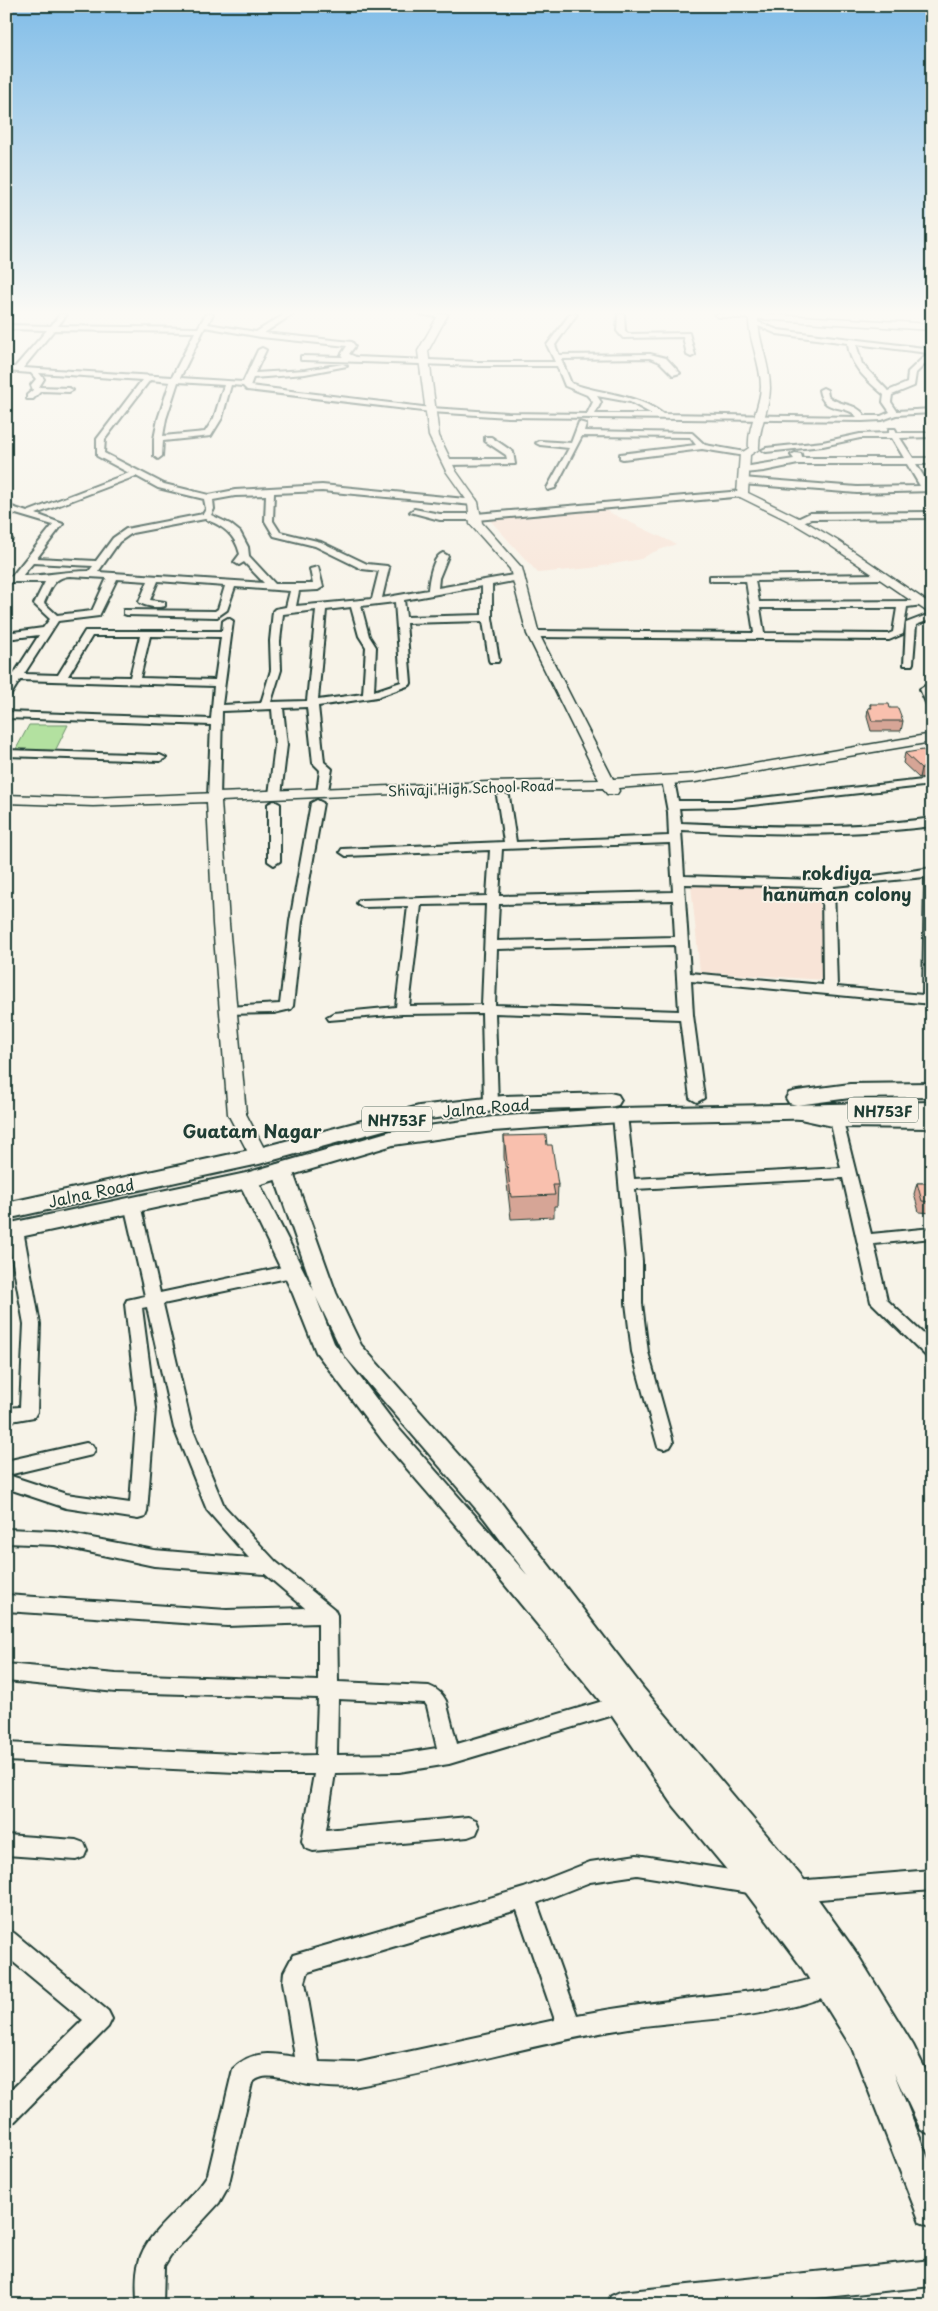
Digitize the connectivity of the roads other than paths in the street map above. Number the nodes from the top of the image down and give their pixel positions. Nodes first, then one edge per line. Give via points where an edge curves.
1 (114, 422) edge
2 (160, 422) edge
3 (216, 422) edge
4 (432, 422) edge
5 (587, 422) edge
6 (596, 422) edge
7 (685, 422) edge
8 (759, 422) edge
9 (786, 422) edge
10 (816, 422) edge
11 (885, 422) edge
12 (578, 433) junction
13 (602, 433) junction
14 (692, 435) junction
15 (932, 435) edge
16 (896, 437) junction
17 (158, 439) junction
18 (488, 439) dead end
19 (540, 443) dead end
20 (574, 446) junction
21 (702, 448) junction
22 (755, 451) junction
23 (158, 456) dead end
24 (623, 456) dead end
25 (798, 461) junction
26 (910, 461) junction
27 (932, 462) edge
28 (449, 466) junction
29 (133, 471) junction
30 (744, 475) junction
31 (551, 488) dead end
32 (929, 488) edge
33 (270, 492) junction
34 (742, 494) junction
35 (208, 498) junction
36 (473, 502) junction
37 (6, 508) edge
38 (414, 512) dead end
39 (28, 514) junction
40 (932, 515) edge
41 (206, 516) junction
42 (476, 516) junction
43 (797, 521) junction
44 (834, 543) joint
45 (442, 556) dead end
46 (32, 560) junction
47 (98, 564) junction
48 (315, 569) dead end
49 (92, 574) junction
50 (113, 576) junction
51 (519, 577) junction
52 (882, 577) junction
53 (50, 578) junction
54 (713, 578) dead end
55 (750, 578) junction
56 (11, 579) edge
57 (154, 579) junction
58 (487, 582) junction
59 (231, 584) junction
60 (272, 587) junction
61 (295, 588) junction
62 (433, 590) junction
63 (932, 596) edge
64 (399, 597) junction
65 (916, 600) junction
66 (376, 602) junction
67 (356, 603) junction
68 (202, 605) dead end
69 (755, 605) junction
70 (902, 605) junction
71 (321, 608) junction
72 (291, 609) junction
73 (932, 611) edge
74 (127, 612) dead end
75 (932, 616) edge
76 (55, 618) junction
77 (487, 618) junction
78 (402, 620) junction
79 (228, 621) dead end
80 (46, 631) junction
81 (146, 634) junction
82 (225, 634) junction
83 (538, 634) junction
84 (6, 636) edge
85 (760, 636) junction
86 (494, 660) dead end
87 (908, 663) dead end
88 (11, 678) edge
89 (62, 679) junction
90 (134, 681) junction
91 (220, 684) junction
92 (925, 689) dead end
93 (6, 694) edge
94 (368, 695) junction
95 (312, 704) junction
96 (277, 705) junction
97 (932, 705) edge
98 (265, 706) junction
99 (217, 708) junction
100 (6, 715) edge
101 (216, 722) junction
102 (932, 738) edge
103 (932, 748) edge
104 (6, 754) edge
105 (160, 758) dead end
106 (932, 782) edge
107 (669, 784) junction
108 (617, 787) junction
109 (503, 796) junction
110 (320, 798) junction
111 (6, 799) edge
112 (274, 800) junction
113 (215, 802) junction
114 (673, 805) junction
115 (6, 808) edge
116 (932, 822) edge
117 (675, 832) junction
118 (503, 845) junction
119 (346, 852) dead end
120 (274, 861) dead end
121 (932, 872) edge
122 (678, 880) junction
123 (828, 883) junction
124 (679, 896) junction
125 (493, 900) junction
126 (415, 903) junction
127 (363, 904) dead end
128 (682, 941) junction
129 (490, 945) junction
130 (683, 976) junction
131 (830, 990) junction
132 (931, 1000) edge
133 (488, 1009) junction
134 (402, 1010) junction
135 (228, 1011) junction
136 (686, 1015) junction
137 (334, 1017) dead end
138 (932, 1090) edge
139 (696, 1098) junction
140 (932, 1098) edge
141 (490, 1104) junction
142 (796, 1105) junction
143 (836, 1110) junction
144 (932, 1110) edge
145 (620, 1115) junction
146 (932, 1121) edge
147 (259, 1156) junction
148 (282, 1170) junction
149 (849, 1173) junction
150 (248, 1180) junction
151 (626, 1184) junction
152 (132, 1204) junction
153 (9, 1224) edge
154 (932, 1233) edge
155 (864, 1240) junction
156 (292, 1271) junction
157 (155, 1298) junction
158 (932, 1334) edge
159 (914, 1336) junction
160 (932, 1352) edge
161 (6, 1415) edge
162 (664, 1442) dead end
163 (86, 1450) dead end
164 (6, 1468) edge
165 (6, 1481) edge
166 (6, 1536) edge
167 (269, 1567) junction
168 (6, 1603) edge
169 (327, 1615) junction
170 (6, 1672) edge
171 (328, 1690) junction
172 (620, 1704) junction
173 (6, 1752) edge
174 (449, 1754) junction
175 (326, 1766) junction
176 (468, 1827) dead end
177 (6, 1845) edge
178 (76, 1850) dead end
179 (932, 1880) edge
180 (758, 1884) junction
181 (795, 1891) junction
182 (524, 1898) junction
183 (6, 1940) edge
184 (829, 1984) junction
185 (570, 2029) junction
186 (309, 2073) junction
187 (6, 2112) edge
188 (932, 2119) edge
189 (932, 2210) edge
190 (932, 2274) edge
191 (751, 2298) edge
192 (150, 2305) edge
193 (620, 2305) edge

1 - 29 street via 101,439 100,454
2 - 17 street
3 - 17 street via 208,434
4 - 28 street via 434,436
5 - 12 street
6 - 13 street
7 - 14 street
8 - 22 street via 752,436
9 - 10 street
11 - 16 street
12 - 13 street
12 - 20 street
13 - 14 street
14 - 21 street
15 - 16 street
16 - 22 street via 860,436 823,444
16 - 26 street
17 - 23 street
18 - 28 street via 510,454 512,462
19 - 20 street
20 - 31 street
21 - 22 street
21 - 24 street
22 - 25 street via 798,456
22 - 30 street
25 - 26 street
25 - 30 street
26 - 27 street
26 - 32 street
28 - 36 street
29 - 35 street via 161,486
29 - 39 street
30 - 32 street via 857,490
30 - 34 street
33 - 35 street
33 - 36 street via 322,488
33 - 66 street via 269,521 277,534 318,544 364,567 384,568
34 - 42 street
34 - 43 street
35 - 41 street via 210,509
36 - 42 street
37 - 39 street
38 - 42 street via 440,517
39 - 46 street via 59,524
40 - 43 street via 810,516
41 - 47 street via 130,531 116,540
41 - 60 street via 228,524 243,544 241,559
42 - 51 street via 476,524 516,568
42 - 83 street via 529,579
43 - 44 street
44 - 52 street
45 - 62 street
46 - 47 street
46 - 56 street
47 - 49 street
48 - 61 street via 318,587
49 - 50 street
49 - 53 street via 56,574
50 - 57 street
50 - 76 street via 96,614
51 - 58 street
51 - 83 street
52 - 55 street
52 - 65 street
53 - 56 street
53 - 76 street via 39,604
54 - 55 street
55 - 69 street
57 - 59 street
57 - 68 street via 144,603
58 - 62 street
58 - 77 street
59 - 60 street
59 - 74 street via 222,610 217,614
60 - 61 street
61 - 72 street
62 - 64 street
63 - 65 street
64 - 66 street
64 - 78 street
65 - 70 street
65 - 73 street
66 - 67 street
67 - 71 street
67 - 94 street via 364,636 371,647
69 - 70 street
69 - 85 street
70 - 85 street via 896,636
71 - 72 street
71 - 95 street
72 - 98 street via 278,611 276,670
75 - 87 street via 910,623
76 - 80 street
77 - 78 street
77 - 86 street
78 - 94 street via 406,683 390,691
79 - 82 street
80 - 84 street
80 - 88 street
81 - 82 street
81 - 89 street via 89,633
81 - 90 street
82 - 91 street
83 - 85 street
83 - 108 street
88 - 89 street
88 - 93 street
89 - 90 street
90 - 91 street
91 - 99 street
92 - 97 street
94 - 95 street
95 - 96 street
95 - 110 street via 319,763 326,770
96 - 98 street
96 - 112 street via 281,745
98 - 99 street
99 - 101 street
100 - 101 street
101 - 113 street
102 - 107 street, Shivaji High School Road
103 - 107 street, Shivaji High School Road via 710,785
104 - 105 street
106 - 114 street via 734,804
107 - 108 street, Shivaji High School Road
107 - 114 street
108 - 109 street, Shivaji High School Road
108 - 110 street, Shivaji High School Road via 489,786
109 - 110 street, Shivaji High School Road
109 - 118 street
110 - 112 street, Shivaji High School Road
110 - 135 street via 296,921 286,1006
111 - 113 street, Shivaji High School Road
112 - 113 street, Shivaji High School Road
112 - 120 street
113 - 115 street, Shivaji High School Road via 80,810
113 - 135 street
114 - 117 street
116 - 117 street via 799,832
117 - 118 street
117 - 122 street
118 - 119 street
118 - 125 street
121 - 123 street
121 - 132 street
122 - 123 street
122 - 124 street
123 - 131 street
124 - 125 street
124 - 128 street
125 - 126 street
125 - 129 street
126 - 127 street
126 - 134 street
128 - 129 street
128 - 130 street
129 - 133 street
130 - 131 street
130 - 136 street
131 - 132 street
133 - 134 street
133 - 136 street
133 - 141 street
134 - 137 street
135 - 147 street via 237,1114
136 - 139 street
138 - 142 main road via 850,1091
139 - 141 highway, Jalna Road / NH753F
139 - 142 highway, Jalna Road / NH753F
140 - 143 highway, NH753F
141 - 147 highway, Jalna Road / NH753F via 419,1113
142 - 143 highway, NH753F
142 - 145 highway, Jalna Road / NH753F
143 - 144 highway, NH753F
143 - 146 main road
143 - 149 street
145 - 148 highway, Jalna Road / NH753F via 493,1124 391,1138
145 - 151 street
147 - 153 highway, Jalna Road / NH753F
148 - 150 highway, Jalna Road / NH753F
148 - 181 main road via 325,1293 352,1349 493,1511 634,1696
149 - 151 street
149 - 155 street
150 - 152 highway, Jalna Road / NH753F
150 - 156 main road
151 - 162 street via 640,1352
152 - 153 highway, Jalna Road / NH753F
152 - 157 street
153 - 161 street via 32,1324 28,1412
154 - 155 street
155 - 159 street via 878,1302
156 - 157 street
156 - 172 main road via 324,1346 391,1435
157 - 165 street via 133,1304 146,1408 138,1512 66,1501
157 - 167 street via 184,1428 216,1510
158 - 159 street
159 - 160 street
163 - 164 street
166 - 167 street via 55,1538 154,1558
167 - 169 street
168 - 169 street via 227,1618
169 - 171 street
170 - 171 street via 116,1683
171 - 174 street via 429,1695 436,1701
171 - 175 street
172 - 174 street
172 - 180 main road via 684,1797
173 - 175 street
174 - 175 street via 398,1762
175 - 176 street via 313,1841
177 - 178 street
179 - 181 street
180 - 182 street via 637,1865 590,1872
180 - 184 main road
181 - 188 main road via 846,1964 902,2056
182 - 185 street
182 - 186 street via 301,1963 294,1972 294,1982
183 - 187 street via 100,2019
184 - 185 street via 769,2000 628,2017
184 - 189 main road via 864,2038
185 - 186 street via 356,2075
186 - 192 street via 271,2065 257,2066 242,2077 219,2178 210,2194 161,2247 151,2263
190 - 191 street
191 - 193 street

